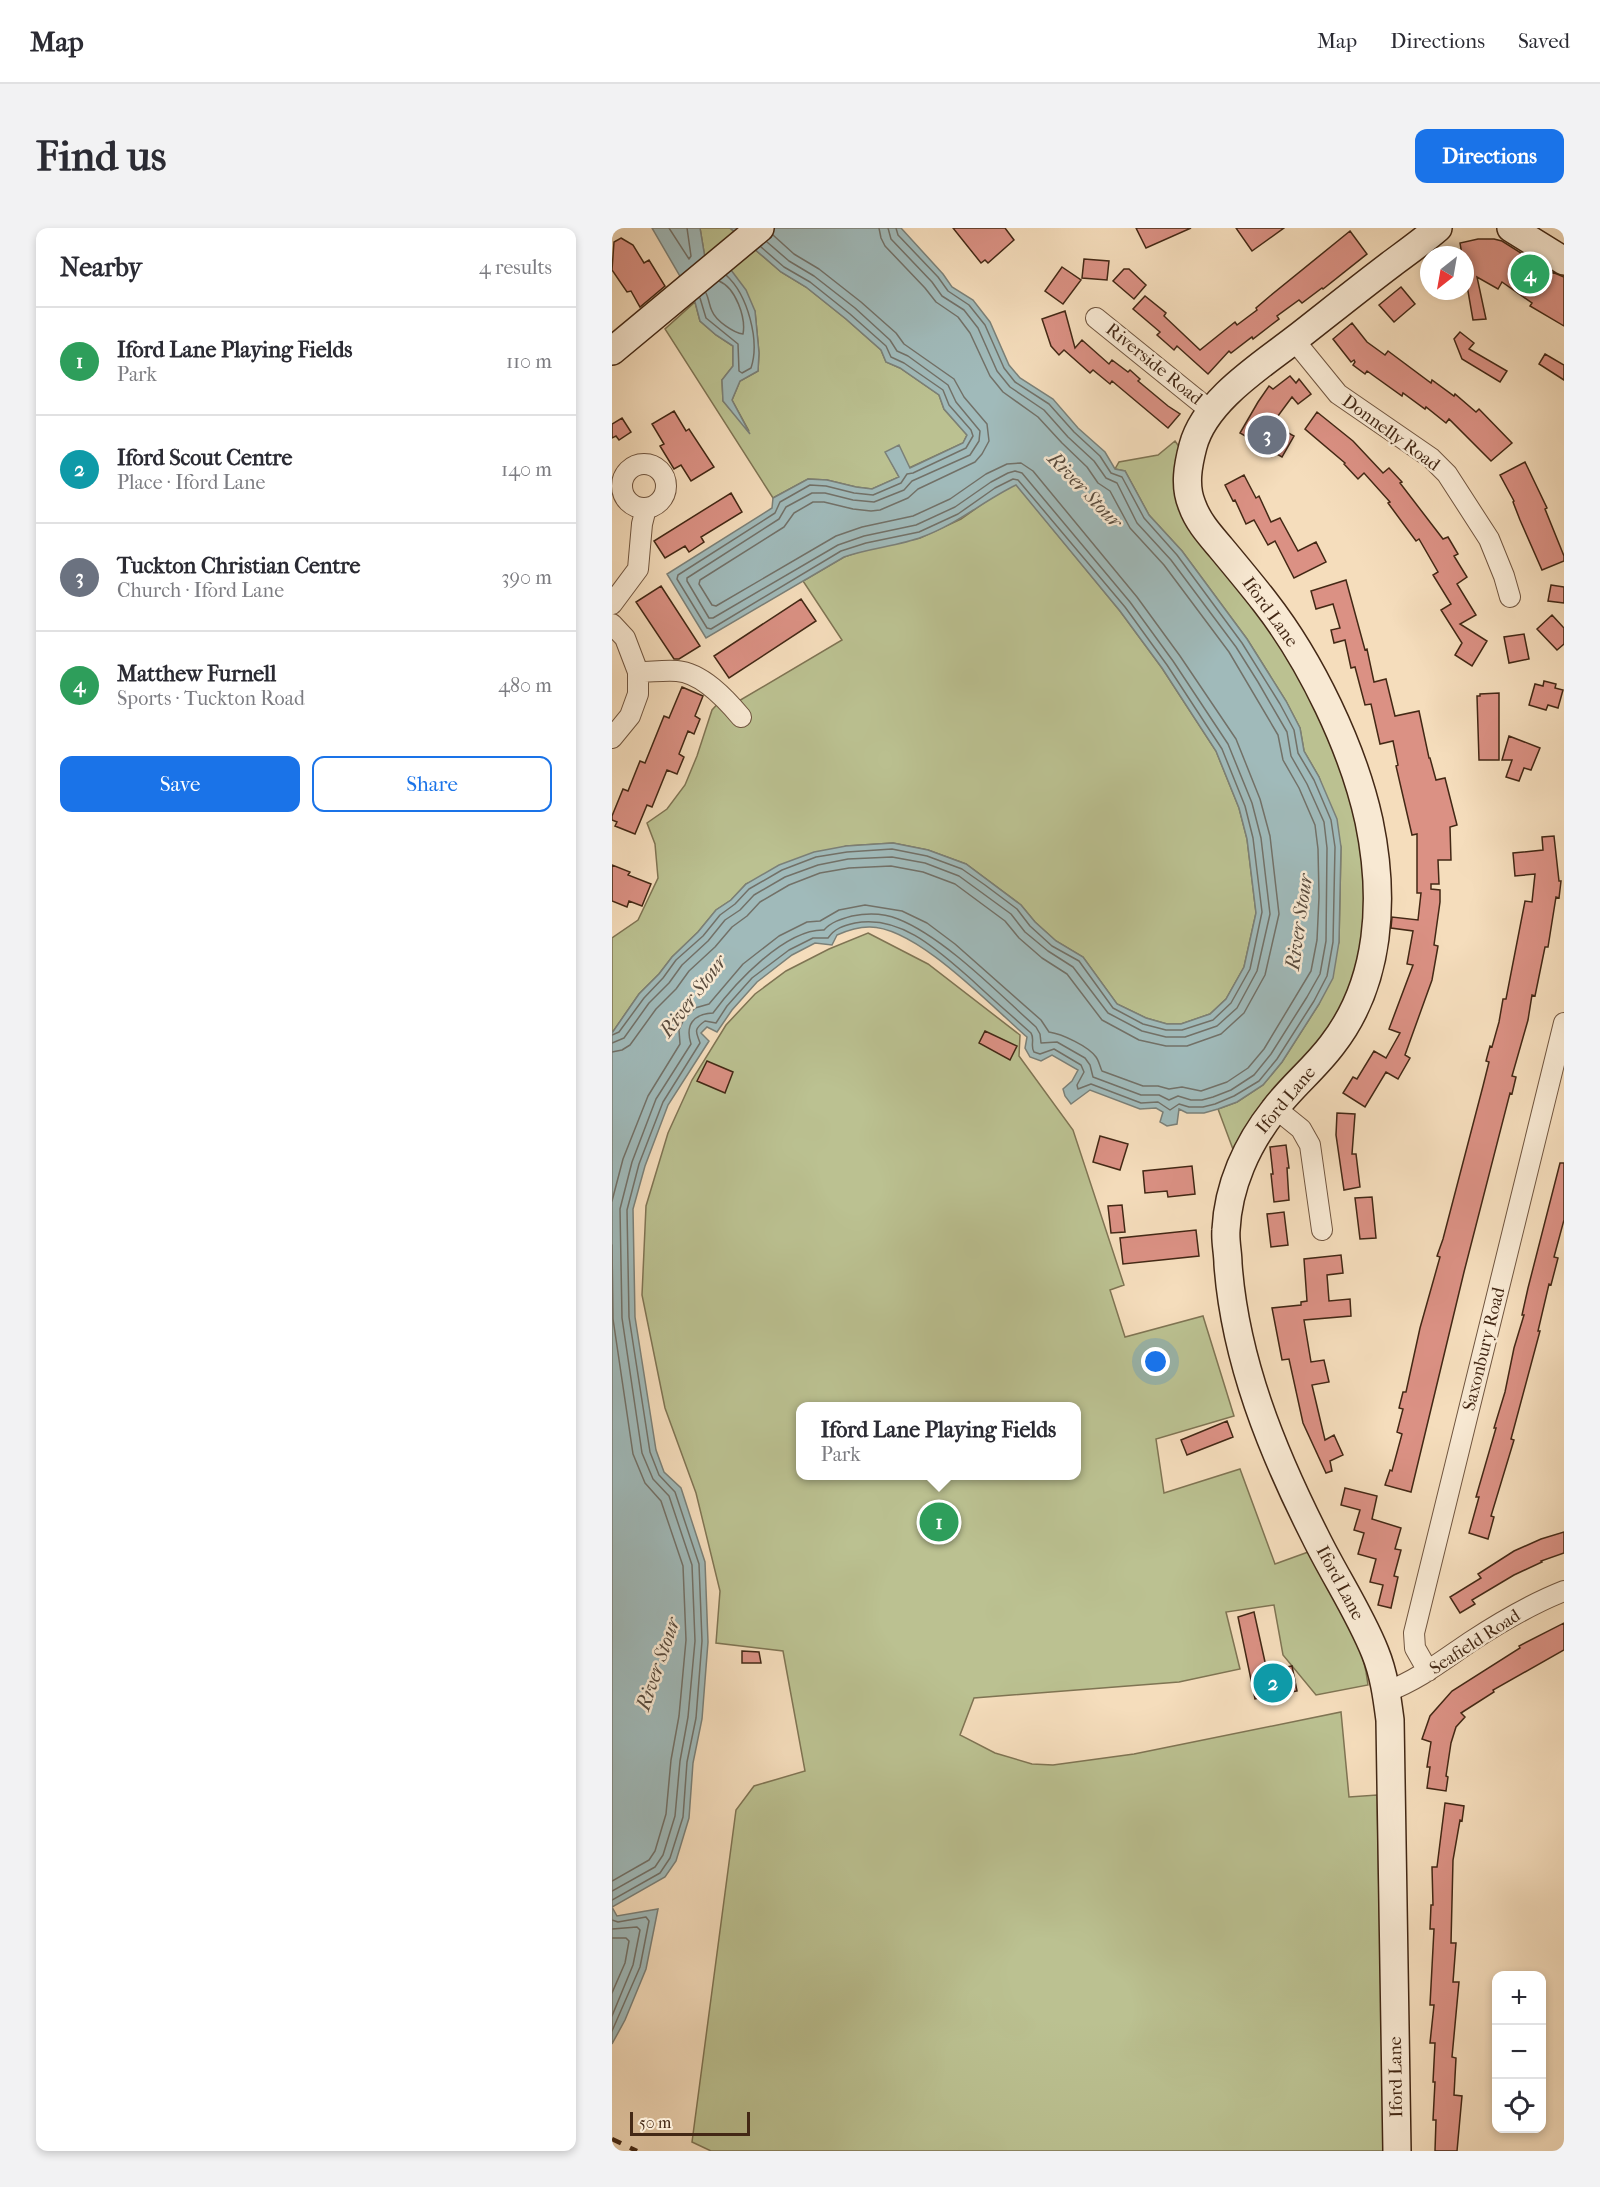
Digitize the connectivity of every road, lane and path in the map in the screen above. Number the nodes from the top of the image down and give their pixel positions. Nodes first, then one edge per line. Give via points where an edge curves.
1 (760, 228) edge
2 (1438, 228) edge
3 (1510, 228) edge
4 (1564, 261) edge
5 (1096, 318) dead end
6 (1294, 340) junction
7 (612, 351) edge
8 (1211, 411) junction
9 (646, 507) dead end
10 (1510, 597) dead end
11 (612, 604) edge
12 (612, 624) edge
13 (638, 672) junction
14 (741, 717) dead end
15 (612, 738) edge
16 (1563, 1030) edge
17 (1275, 1108) junction
18 (1322, 1230) dead end
19 (1564, 1592) edge
20 (1428, 1671) junction
21 (1386, 1692) junction
22 (1397, 2151) edge

1 - 7 street
2 - 6 street, Iford Lane
3 - 4 street
5 - 8 street, Riverside Road
6 - 8 street, Iford Lane via 1242,380
6 - 10 street, Donnelly Road via 1338,394 1431,458 1447,474 1489,539
8 - 17 street, Iford Lane via 1195,438 1190,462 1187,486 1192,506 1202,525 1268,605 1320,692 1354,767 1369,822 1376,875 1377,925 1372,962 1362,993 1332,1045
9 - 11 street via 638,569
12 - 13 street via 625,638
13 - 14 street via 679,671 703,681
13 - 15 street via 638,694 630,717
16 - 20 street, Saxonbury Road via 1414,1634 1415,1648
17 - 18 street via 1301,1129 1311,1145
17 - 21 street, Iford Lane via 1243,1160 1226,1229 1238,1338 1278,1455 1314,1536 1377,1656
19 - 20 street, Seafield Road via 1539,1601
20 - 21 street, Seafield Road
21 - 22 street, Iford Lane via 1390,1720

